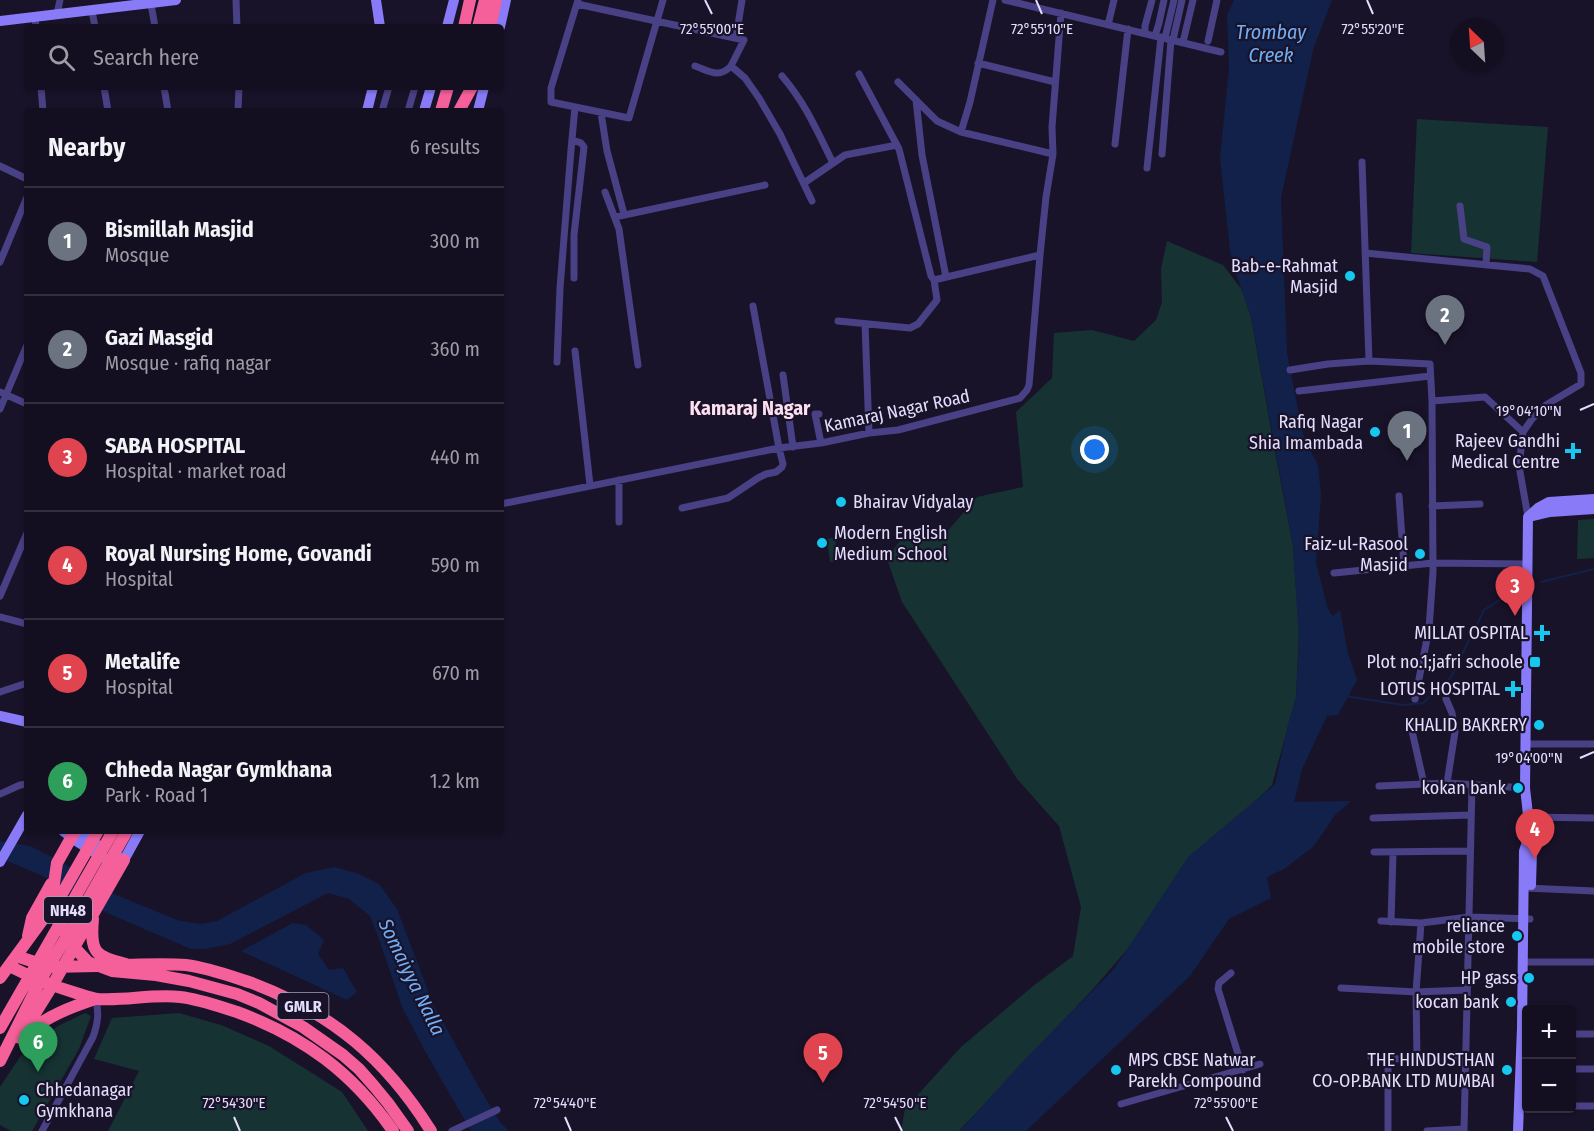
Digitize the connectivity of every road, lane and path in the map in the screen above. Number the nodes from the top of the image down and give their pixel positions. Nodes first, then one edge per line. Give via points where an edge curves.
1 (60, 0) edge
2 (176, 0) edge
3 (236, 0) edge
4 (376, 0) edge
5 (454, 0) edge
6 (463, 0) edge
7 (470, 0) edge
8 (485, 0) edge
9 (496, 0) edge
10 (506, 0) edge
11 (663, 0) edge
12 (742, 0) edge
13 (993, 0) edge
14 (1005, 0) edge
15 (1046, 0) edge
16 (1114, 0) edge
17 (1152, 0) edge
18 (1164, 0) edge
19 (1174, 0) edge
20 (1182, 0) edge
21 (1192, 0) edge
22 (1217, 0) edge
23 (578, 2) edge
24 (151, 4) junction
25 (1044, 9) junction
26 (92, 11) junction
27 (1061, 13) junction
28 (57, 14) junction
29 (0, 21) edge
30 (35, 22) edge
31 (658, 22) junction
32 (94, 24) edge
33 (154, 24) edge
34 (237, 24) edge
35 (380, 24) edge
36 (448, 24) edge
37 (457, 24) edge
38 (465, 24) edge
39 (479, 24) edge
40 (491, 24) edge
41 (501, 24) edge
42 (1108, 25) junction
43 (1128, 29) junction
44 (1145, 33) junction
45 (736, 38) junction
46 (1165, 38) junction
47 (1208, 40) dead end
48 (1183, 42) junction
49 (1221, 52) dead end
50 (978, 63) junction
51 (695, 66) dead end
52 (731, 66) junction
53 (859, 75) dead end
54 (782, 76) dead end
55 (898, 82) dead end
56 (1055, 82) junction
57 (41, 90) edge
58 (104, 90) edge
59 (164, 90) edge
60 (239, 90) edge
61 (372, 90) edge
62 (388, 90) edge
63 (414, 90) edge
64 (430, 90) edge
65 (443, 90) edge
66 (447, 90) edge
67 (462, 90) edge
68 (470, 90) edge
69 (483, 90) edge
70 (916, 99) junction
71 (575, 107) junction
72 (43, 108) edge
73 (108, 108) edge
74 (168, 108) edge
75 (238, 108) edge
76 (368, 108) edge
77 (383, 108) edge
78 (409, 108) edge
79 (424, 108) edge
80 (440, 108) edge
81 (441, 108) edge
82 (459, 108) edge
83 (460, 108) edge
84 (479, 108) edge
85 (601, 113) junction
86 (961, 132) junction
87 (573, 140) junction
88 (1115, 144) dead end
89 (897, 145) junction
90 (1053, 154) junction
91 (1162, 154) dead end
92 (1362, 162) dead end
93 (832, 163) junction
94 (0, 166) edge
95 (1147, 168) dead end
96 (24, 177) edge
97 (804, 183) junction
98 (765, 185) dead end
99 (605, 192) dead end
100 (812, 201) dead end
101 (24, 204) edge
102 (1460, 206) dead end
103 (624, 214) junction
104 (615, 217) junction
105 (1365, 253) junction
106 (1040, 255) junction
107 (0, 262) edge
108 (1486, 265) junction
109 (574, 278) dead end
110 (946, 278) junction
111 (934, 280) junction
112 (753, 306) dead end
113 (838, 321) dead end
114 (865, 324) junction
115 (24, 351) edge
116 (575, 351) dead end
117 (1369, 361) junction
118 (557, 362) dead end
119 (638, 365) dead end
120 (1290, 370) dead end
121 (783, 375) dead end
122 (1430, 375) junction
123 (1299, 392) dead end
124 (3, 393) edge
125 (1432, 401) junction
126 (24, 403) edge
127 (0, 409) edge
128 (819, 414) dead end
129 (1523, 432) junction
130 (869, 434) junction
131 (821, 443) junction
132 (792, 447) junction
133 (779, 448) junction
134 (619, 480) junction
135 (590, 485) junction
136 (1399, 496) dead end
137 (1594, 499) edge
138 (504, 503) edge
139 (1480, 504) dead end
140 (1432, 506) junction
141 (682, 508) dead end
142 (1594, 509) edge
143 (1528, 517) junction
144 (619, 522) dead end
145 (24, 540) edge
146 (1433, 563) junction
147 (1527, 564) junction
148 (1404, 566) junction
149 (1334, 573) dead end
150 (0, 596) edge
151 (0, 617) edge
152 (24, 623) edge
153 (24, 684) edge
154 (0, 692) edge
155 (1415, 699) dead end
156 (1446, 699) dead end
157 (0, 716) edge
158 (24, 721) edge
159 (1410, 722) dead end
160 (1526, 744) junction
161 (1594, 744) edge
162 (1447, 783) junction
163 (24, 784) edge
164 (1424, 784) junction
165 (1472, 785) junction
166 (1379, 786) dead end
167 (1525, 788) junction
168 (0, 794) edge
169 (1472, 815) junction
170 (1528, 817) junction
171 (1373, 818) dead end
172 (1594, 818) edge
173 (24, 819) edge
174 (77, 834) edge
175 (96, 834) edge
176 (111, 834) edge
177 (125, 834) edge
178 (138, 834) edge
179 (1470, 851) junction
180 (1374, 852) dead end
181 (1393, 853) junction
182 (0, 862) edge
183 (122, 864) junction
184 (1527, 888) junction
185 (1594, 891) edge
186 (93, 915) junction
187 (1469, 917) junction
188 (1527, 919) junction
189 (1381, 921) dead end
190 (1390, 921) junction
191 (1421, 923) junction
192 (27, 939) junction
193 (12, 961) junction
194 (1526, 962) junction
195 (1594, 962) edge
196 (129, 965) junction
197 (56, 967) junction
198 (1231, 973) dead end
199 (0, 978) edge
200 (40, 981) junction
201 (52, 986) junction
202 (1341, 987) dead end
203 (23, 988) junction
204 (1467, 990) junction
205 (1416, 992) junction
206 (96, 999) junction
207 (1528, 1005) edge
208 (0, 1028) edge
209 (1576, 1034) edge
210 (1594, 1034) edge
211 (20, 1038) junction
212 (2, 1054) edge
213 (1371, 1056) dead end
214 (1466, 1057) junction
215 (1388, 1059) junction
216 (1417, 1059) junction
217 (1522, 1059) edge
218 (1260, 1064) dead end
219 (1576, 1069) edge
220 (1594, 1069) edge
221 (1243, 1070) junction
222 (1121, 1104) dead end
223 (1576, 1106) edge
224 (1594, 1106) edge
225 (496, 1110) dead end
226 (1522, 1112) edge
227 (1523, 1113) edge
228 (1464, 1130) edge
229 (42, 1131) edge
230 (393, 1131) edge
231 (408, 1131) edge
232 (431, 1131) edge
233 (452, 1131) edge
234 (1388, 1131) edge
235 (1427, 1131) edge
236 (1518, 1131) edge
237 (1524, 1131) edge

1 - 28 street
2 - 24 street
3 - 34 street
4 - 35 street
5 - 36 street
6 - 37 highway
7 - 38 highway
8 - 39 highway
9 - 40 highway
10 - 41 street
11 - 31 street
12 - 45 street
13 - 50 street
14 - 25 street
15 - 25 street
16 - 42 street
17 - 44 street
18 - 46 street via 1159,23
19 - 46 street
20 - 46 street
21 - 48 street
22 - 47 street
23 - 31 street
23 - 71 street via 551,88 551,102
24 - 26 street
24 - 33 street
25 - 27 street
26 - 28 street
26 - 32 street
27 - 42 street
27 - 56 street, Kamaraj Nagar Road
28 - 30 street
29 - 30 street
31 - 45 street
31 - 85 street via 629,118
42 - 43 street
43 - 44 street
43 - 88 street
44 - 46 street
45 - 52 street via 744,40
46 - 48 street
46 - 91 street
46 - 95 street
48 - 49 street
50 - 56 street
50 - 86 street
51 - 52 street via 720,74
52 - 97 street via 759,98
53 - 89 street
54 - 93 street via 806,107
55 - 70 street
56 - 90 street, Kamaraj Nagar Road
57 - 72 street
58 - 73 street
59 - 74 street
60 - 75 street
61 - 76 street
62 - 77 street
63 - 78 street
64 - 79 street
65 - 80 highway
66 - 81 highway
67 - 82 highway
68 - 83 highway
69 - 84 street
70 - 86 street via 937,121
70 - 110 street via 922,155
71 - 85 street
71 - 87 street
85 - 103 street
86 - 90 street
87 - 109 street via 584,147 574,236
87 - 118 street
89 - 93 street via 850,154
89 - 111 street
90 - 106 street, Kamaraj Nagar Road
92 - 105 street
93 - 97 street
94 - 96 street
97 - 100 street
98 - 103 street
99 - 104 street
101 - 107 street
102 - 108 street via 1464,239 1487,247
103 - 104 street
104 - 119 street
105 - 108 street
105 - 117 street
106 - 110 street
106 - 130 street, Kamaraj Nagar Road via 1029,385 1024,394 898,430
108 - 129 street via 1530,269 1543,276 1581,373 1581,384 1546,405
110 - 111 street
111 - 114 street via 937,300 915,326
112 - 133 street
113 - 114 street
114 - 130 street
115 - 124 street
116 - 135 street
117 - 120 street
117 - 122 street via 1430,364
121 - 132 street
122 - 123 street
122 - 125 street
124 - 126 street
124 - 127 street
125 - 129 street via 1485,397
125 - 140 street
128 - 131 street via 815,414
129 - 143 street via 1520,466
130 - 131 street, Kamaraj Nagar Road
131 - 132 street, Kamaraj Nagar Road
132 - 133 street, Kamaraj Nagar Road
133 - 134 street, Kamaraj Nagar Road
133 - 141 street via 783,464 780,470 758,478 728,498
134 - 135 street, Kamaraj Nagar Road
134 - 144 street
135 - 138 street, Kamaraj Nagar Road
136 - 148 street
137 - 143 street via 1549,502
139 - 140 street
140 - 146 street
142 - 143 street
143 - 147 street
145 - 150 street
146 - 147 street
146 - 148 street
146 - 155 street via 1429,629
147 - 160 street
148 - 149 street
151 - 152 street
153 - 154 street
156 - 162 street via 1455,727
157 - 158 street
159 - 164 street
160 - 161 street
160 - 167 street
162 - 164 street
162 - 165 street
163 - 168 street
164 - 166 street
165 - 167 street
165 - 169 street
167 - 170 street
169 - 171 street
169 - 179 street
170 - 172 street
170 - 184 street via 1532,850
173 - 182 street
174 - 183 street
174 - 192 highway via 32,918
174 - 231 highway via 57,863 52,897 70,943 88,962 112,971 189,981 259,1003 343,1055 374,1086
175 - 192 highway, NH48 via 63,892
176 - 203 highway, NH48
177 - 197 highway via 73,926
178 - 183 street
179 - 181 street
179 - 187 street
180 - 181 street
181 - 190 street
183 - 186 highway
184 - 185 street
184 - 188 street
186 - 196 highway via 95,950 109,960
186 - 197 highway
187 - 188 street
187 - 191 street
187 - 204 street
188 - 194 street
189 - 190 street
190 - 191 street
191 - 205 street
192 - 193 highway, NH48
193 - 197 highway, GMLR
193 - 199 highway, NH48
193 - 200 highway, GMLR
194 - 195 street
194 - 207 street
194 - 217 street
196 - 197 highway, GMLR
196 - 232 highway, GMLR via 163,964 213,970 313,1011 372,1056
197 - 200 highway
197 - 201 highway
198 - 221 street via 1219,983 1218,989
200 - 201 highway, GMLR
200 - 212 highway
201 - 206 highway, GMLR
201 - 211 highway
202 - 205 street
203 - 208 highway, NH48
203 - 212 highway
204 - 205 street
204 - 214 street
205 - 216 street
206 - 211 highway via 52,1016
206 - 229 street via 99,1014 93,1037
206 - 230 highway, GMLR via 179,997 227,1009 274,1027 296,1038 350,1079
209 - 210 street
211 - 212 highway
213 - 215 street
214 - 216 street
214 - 228 street
215 - 216 street
215 - 234 street
218 - 221 street
219 - 220 street
221 - 222 street
223 - 224 street
225 - 233 street
226 - 236 street
227 - 237 street
228 - 235 street

